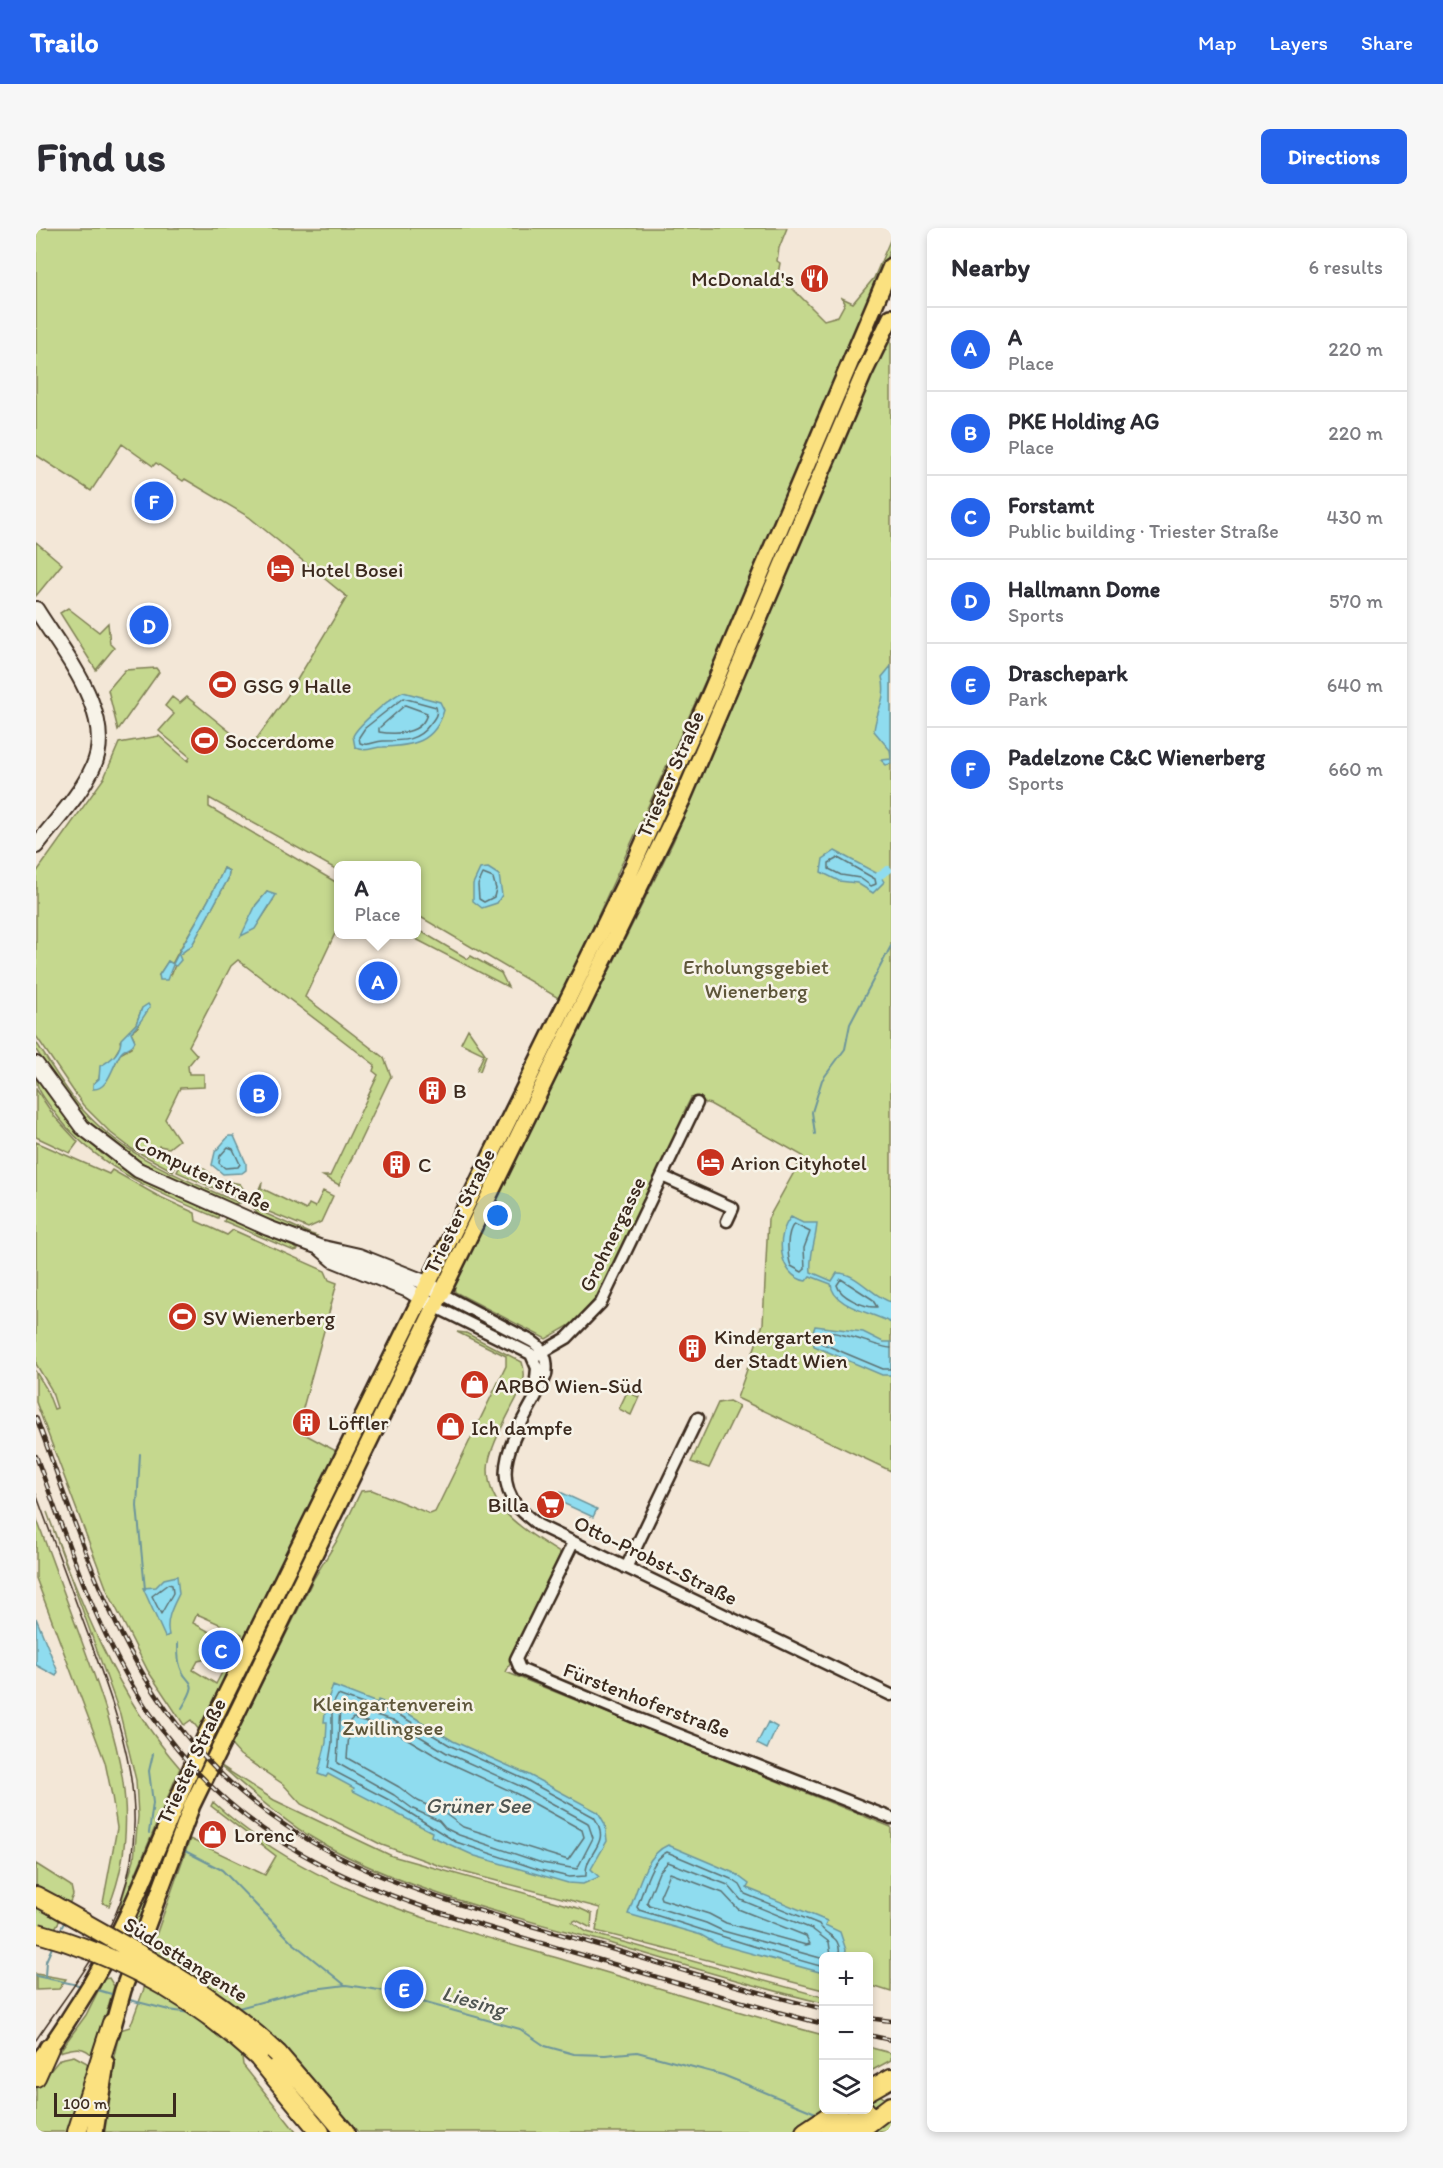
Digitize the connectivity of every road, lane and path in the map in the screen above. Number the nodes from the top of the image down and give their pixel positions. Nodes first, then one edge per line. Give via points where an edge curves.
1 (891, 266) edge
2 (891, 317) edge
3 (36, 609) edge
4 (36, 846) edge
5 (36, 1064) edge
6 (697, 1103) dead end
7 (662, 1176) junction
8 (727, 1221) dead end
9 (319, 1247) junction
10 (426, 1283) junction
11 (420, 1299) junction
12 (439, 1300) junction
13 (539, 1355) junction
14 (698, 1419) dead end
15 (573, 1542) junction
16 (626, 1568) junction
17 (891, 1695) edge
18 (891, 1818) edge
19 (36, 1896) edge
20 (37, 1933) edge
21 (112, 2023) junction
22 (49, 2048) junction
23 (36, 2062) edge
24 (36, 2077) edge
25 (891, 2078) edge
26 (877, 2100) edge
27 (831, 2114) edge
28 (77, 2132) edge
29 (95, 2132) edge
30 (320, 2132) edge
31 (345, 2132) edge
32 (804, 2132) edge
33 (831, 2132) edge
34 (857, 2132) edge

1 - 10 main road, Triester Straße via 710,694 579,978
2 - 12 main road, Triester Straße via 862,375 691,779
3 - 4 street via 88,694 100,732 100,749 93,768
5 - 9 street, Computerstraße via 82,1127 138,1170
6 - 7 street, Grohnergasse
7 - 8 street via 733,1208
7 - 13 street, Grohnergasse via 602,1304 577,1330
9 - 10 street, Computerstraße via 348,1252
9 - 11 street, Computerstraße via 334,1260 408,1290
10 - 11 main road, Triester Straße
10 - 12 street, Computerstraße
11 - 12 street, Computerstraße
11 - 22 main road, Triester Straße via 207,1733 123,1927
12 - 13 street
12 - 21 main road, Triester Straße via 180,1832
13 - 15 street, Otto-Probst-Straße via 535,1394 509,1450 508,1489 517,1506 538,1525
14 - 16 street
15 - 16 street, Otto-Probst-Straße
15 - 18 street, Fürstenhoferstraße via 516,1659 520,1669
16 - 17 street, Otto-Probst-Straße
19 - 31 highway, Südosttangente, bridge via 204,1994 246,2025 278,2054
20 - 30 highway, Südosttangente, bridge via 99,1953 158,1981 211,2017 258,2057
21 - 28 highway
21 - 29 main road, Triester Straße
22 - 23 main road, Triester Straße
22 - 24 highway
25 - 26 highway
26 - 33 highway
26 - 34 highway
27 - 32 highway

